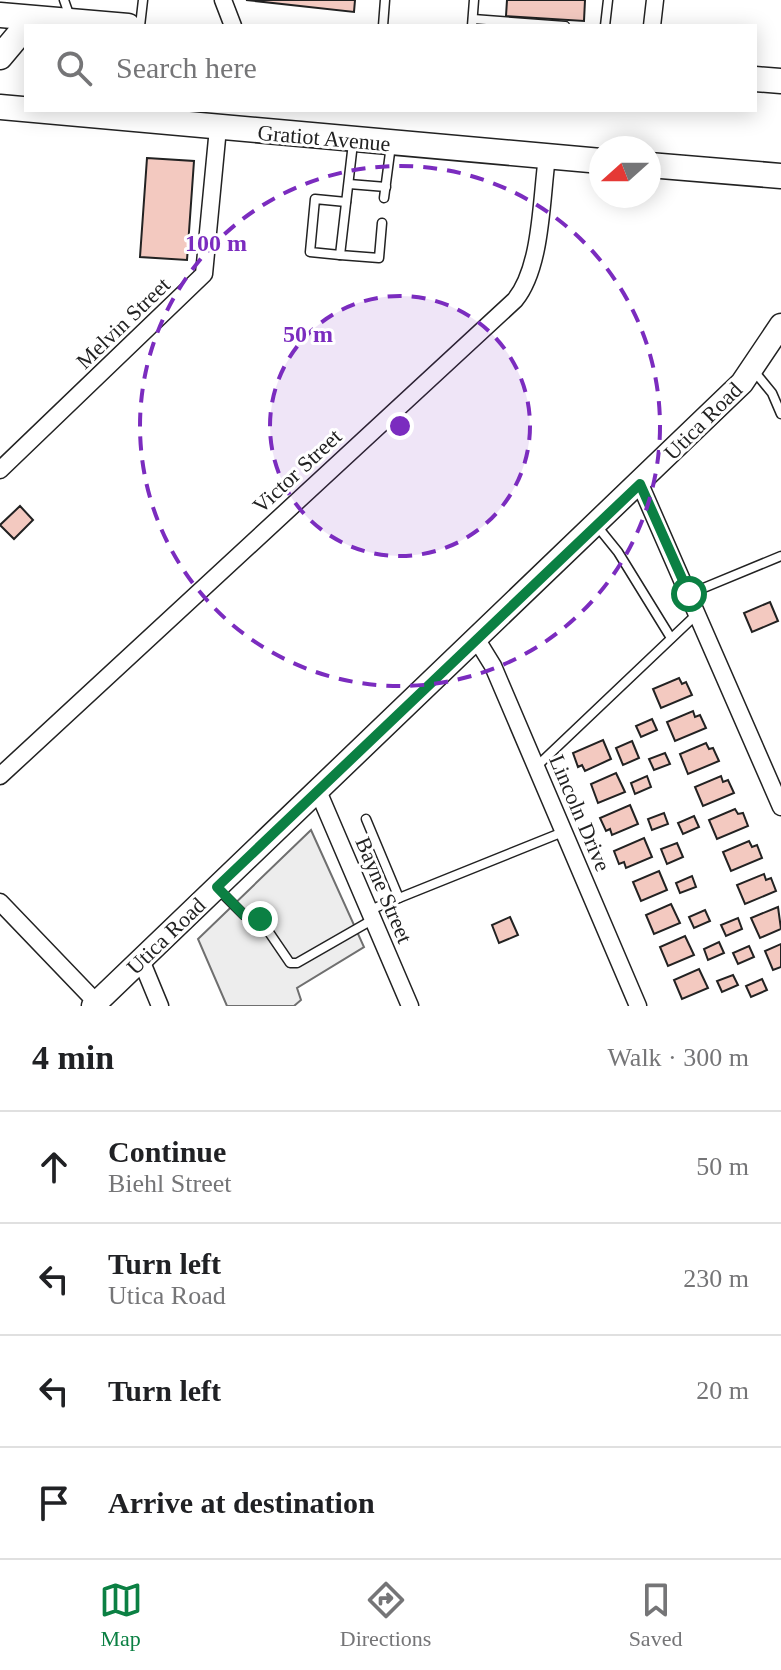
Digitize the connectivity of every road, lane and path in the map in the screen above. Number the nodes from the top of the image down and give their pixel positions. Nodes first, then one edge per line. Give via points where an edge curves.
1 (143, 0) edge
2 (223, 0) edge
3 (385, 0) edge
4 (474, 0) edge
5 (608, 0) edge
6 (655, 0) edge
7 (68, 10) edge
8 (0, 15) edge
9 (30, 23) edge
10 (473, 23) edge
11 (120, 24) edge
12 (140, 24) edge
13 (232, 24) edge
14 (383, 24) edge
15 (504, 24) edge
16 (605, 24) edge
17 (652, 24) edge
18 (24, 30) edge
19 (0, 57) edge
20 (757, 79) edge
21 (781, 81) edge
22 (1, 105) edge
23 (24, 107) edge
24 (67, 112) edge
25 (218, 128) junction
26 (354, 140) junction
27 (391, 144) junction
28 (547, 157) junction
29 (589, 160) edge
30 (661, 166) edge
31 (781, 176) edge
32 (349, 184) junction
33 (386, 187) junction
34 (384, 198) dead end
35 (346, 202) junction
36 (382, 223) dead end
37 (340, 255) junction
38 (781, 325) edge
39 (752, 369) junction
40 (781, 414) edge
41 (0, 470) edge
42 (640, 484) junction
43 (597, 526) junction
44 (781, 556) edge
45 (689, 594) junction
46 (697, 614) junction
47 (671, 638) junction
48 (477, 640) junction
49 (536, 767) junction
50 (0, 776) edge
51 (318, 791) junction
52 (781, 807) edge
53 (366, 819) dead end
54 (564, 832) junction
55 (217, 887) junction
56 (399, 898) junction
57 (0, 902) edge
58 (371, 915) junction
59 (141, 960) junction
60 (94, 1004) edge
61 (160, 1006) edge
62 (410, 1006) edge
63 (638, 1006) edge

1 - 12 lane
2 - 13 street
3 - 14 lane
4 - 10 lane
5 - 16 lane
6 - 17 street
7 - 9 main road
7 - 11 main road
8 - 9 main road
10 - 15 lane
18 - 19 main road
20 - 21 main road
22 - 23 main road, Gratiot Avenue
24 - 25 main road, Gratiot Avenue
25 - 26 main road, Gratiot Avenue
25 - 41 street, Melvin Street via 204,274
26 - 27 main road, Gratiot Avenue
26 - 32 lane
27 - 28 main road, Gratiot Avenue
27 - 33 lane
28 - 29 main road, Gratiot Avenue
28 - 50 street, Victor Street via 532,267 515,300
30 - 31 main road
32 - 33 lane
32 - 35 lane
33 - 34 lane
35 - 37 lane
35 - 37 lane via 315,199 310,252
36 - 37 lane via 379,258
38 - 39 main road, Utica Road
39 - 40 lane
39 - 42 main road, Utica Road
42 - 43 main road, Utica Road
42 - 45 street
43 - 47 lane
43 - 48 main road, Utica Road
44 - 45 lane
45 - 46 street
46 - 47 lane
46 - 52 street
47 - 49 lane
48 - 49 street, Lincoln Drive
48 - 51 main road, Utica Road
49 - 54 street, Lincoln Drive
51 - 55 main road, Utica Road
51 - 58 street, Bayne Street
53 - 56 lane
54 - 56 lane
54 - 63 street, Lincoln Drive
55 - 58 lane via 244,915 260,919 290,963
55 - 59 main road, Utica Road
56 - 58 lane
57 - 60 street
58 - 62 street, Bayne Street
59 - 60 main road, Utica Road
59 - 61 street

